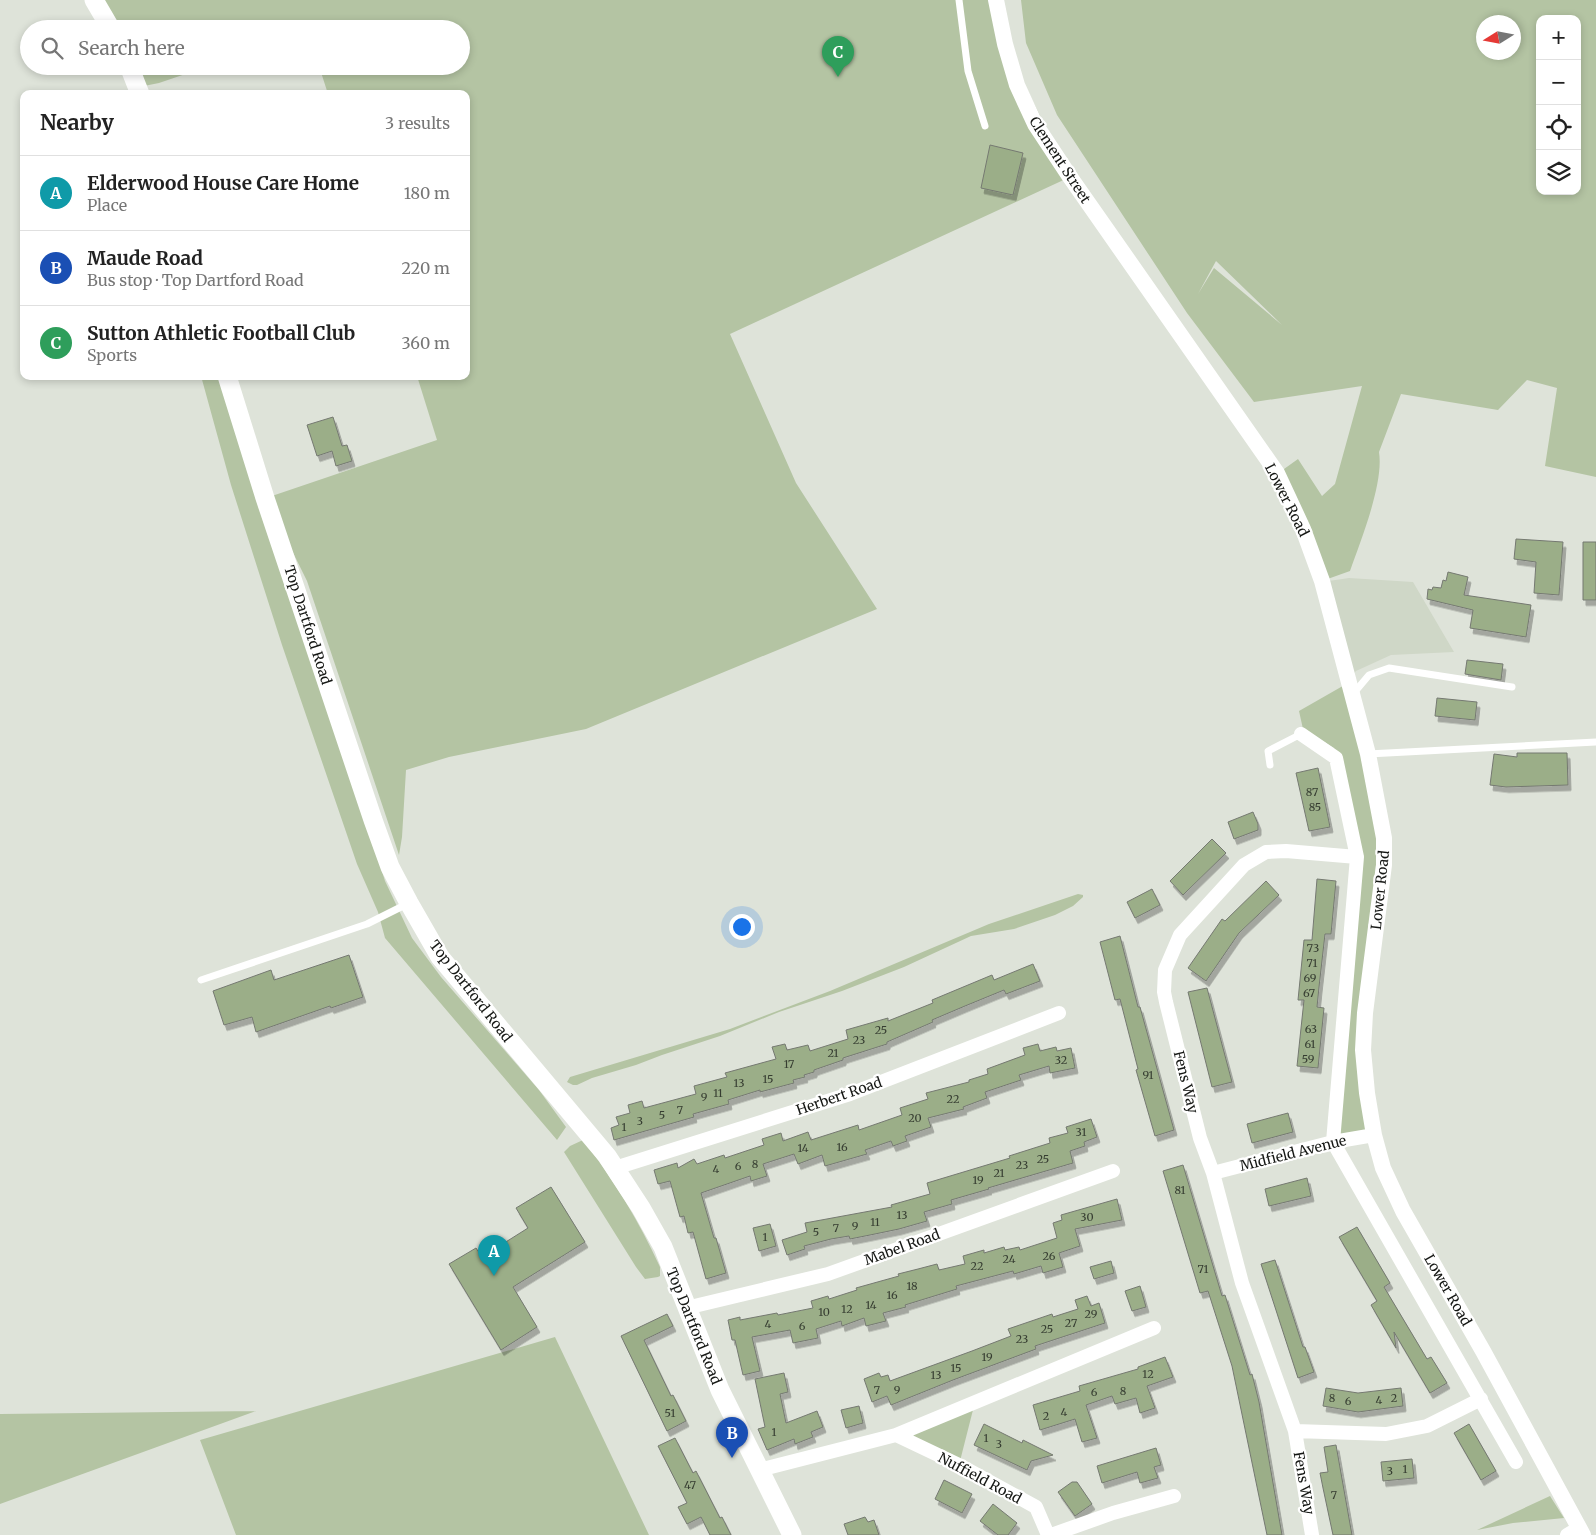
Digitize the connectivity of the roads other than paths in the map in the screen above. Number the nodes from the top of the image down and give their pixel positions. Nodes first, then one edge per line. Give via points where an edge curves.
1 (94, 0) edge
2 (959, 0) edge
3 (996, 0) edge
4 (106, 20) edge
5 (133, 75) edge
6 (138, 90) edge
7 (985, 126) dead end
8 (1108, 230) joint
9 (229, 380) edge
10 (1512, 687) dead end
11 (1352, 696) junction
12 (1301, 734) joint
13 (1596, 742) edge
14 (1368, 754) junction
15 (1270, 765) dead end
16 (1358, 857) junction
17 (409, 903) junction
18 (201, 980) dead end
19 (1059, 1013) dead end
20 (1374, 1135) junction
21 (1333, 1142) junction
22 (615, 1168) junction
23 (1113, 1171) dead end
24 (1213, 1173) junction
25 (686, 1308) junction
26 (1154, 1328) dead end
27 (1480, 1399) junction
28 (1295, 1430) junction
29 (896, 1435) junction
30 (1516, 1462) dead end
31 (759, 1470) junction
32 (1174, 1496) dead end
33 (1576, 1533) edge
34 (792, 1535) edge
35 (1049, 1535) edge
36 (1312, 1535) edge

1 - 4 main road
2 - 7 lane via 968,71
3 - 8 street, Clement Street via 1017,85 1035,124
5 - 6 main road
8 - 11 street, Lower Road via 1277,473 1304,528 1322,581
9 - 17 main road, Top Dartford Road via 373,820 390,867
10 - 11 lane via 1389,668 1369,676
11 - 14 street, Lower Road
12 - 15 lane via 1268,751
12 - 16 street, Lower Road via 1336,758
13 - 14 lane
14 - 20 street, Lower Road via 1384,838 1384,865 1364,1013 1367,1093
16 - 21 street, Lower Road
16 - 24 street, Fens Way via 1266,852 1244,865 1180,935 1165,970 1164,992 1200,1138
17 - 18 lane via 367,924
17 - 22 main road, Top Dartford Road via 440,957
19 - 22 street, Herbert Road via 850,1094
20 - 21 street, Midfield Avenue
20 - 33 street, Lower Road via 1403,1211 1483,1351
21 - 24 street, Midfield Avenue
21 - 27 street, Lower Road
22 - 25 main road, Top Dartford Road via 642,1208 662,1247
23 - 25 street, Mabel Road via 828,1274
24 - 28 street, Fens Way via 1242,1283
25 - 31 main road, Top Dartford Road via 720,1390
26 - 29 street
27 - 28 street, Fens Way via 1427,1426 1386,1434
27 - 30 street, Lower Road
28 - 36 street, Fens Way
29 - 31 street
29 - 35 street, Nuffield Road via 1036,1507
31 - 34 main road, Top Dartford Road
32 - 35 street, Nuffield Road

